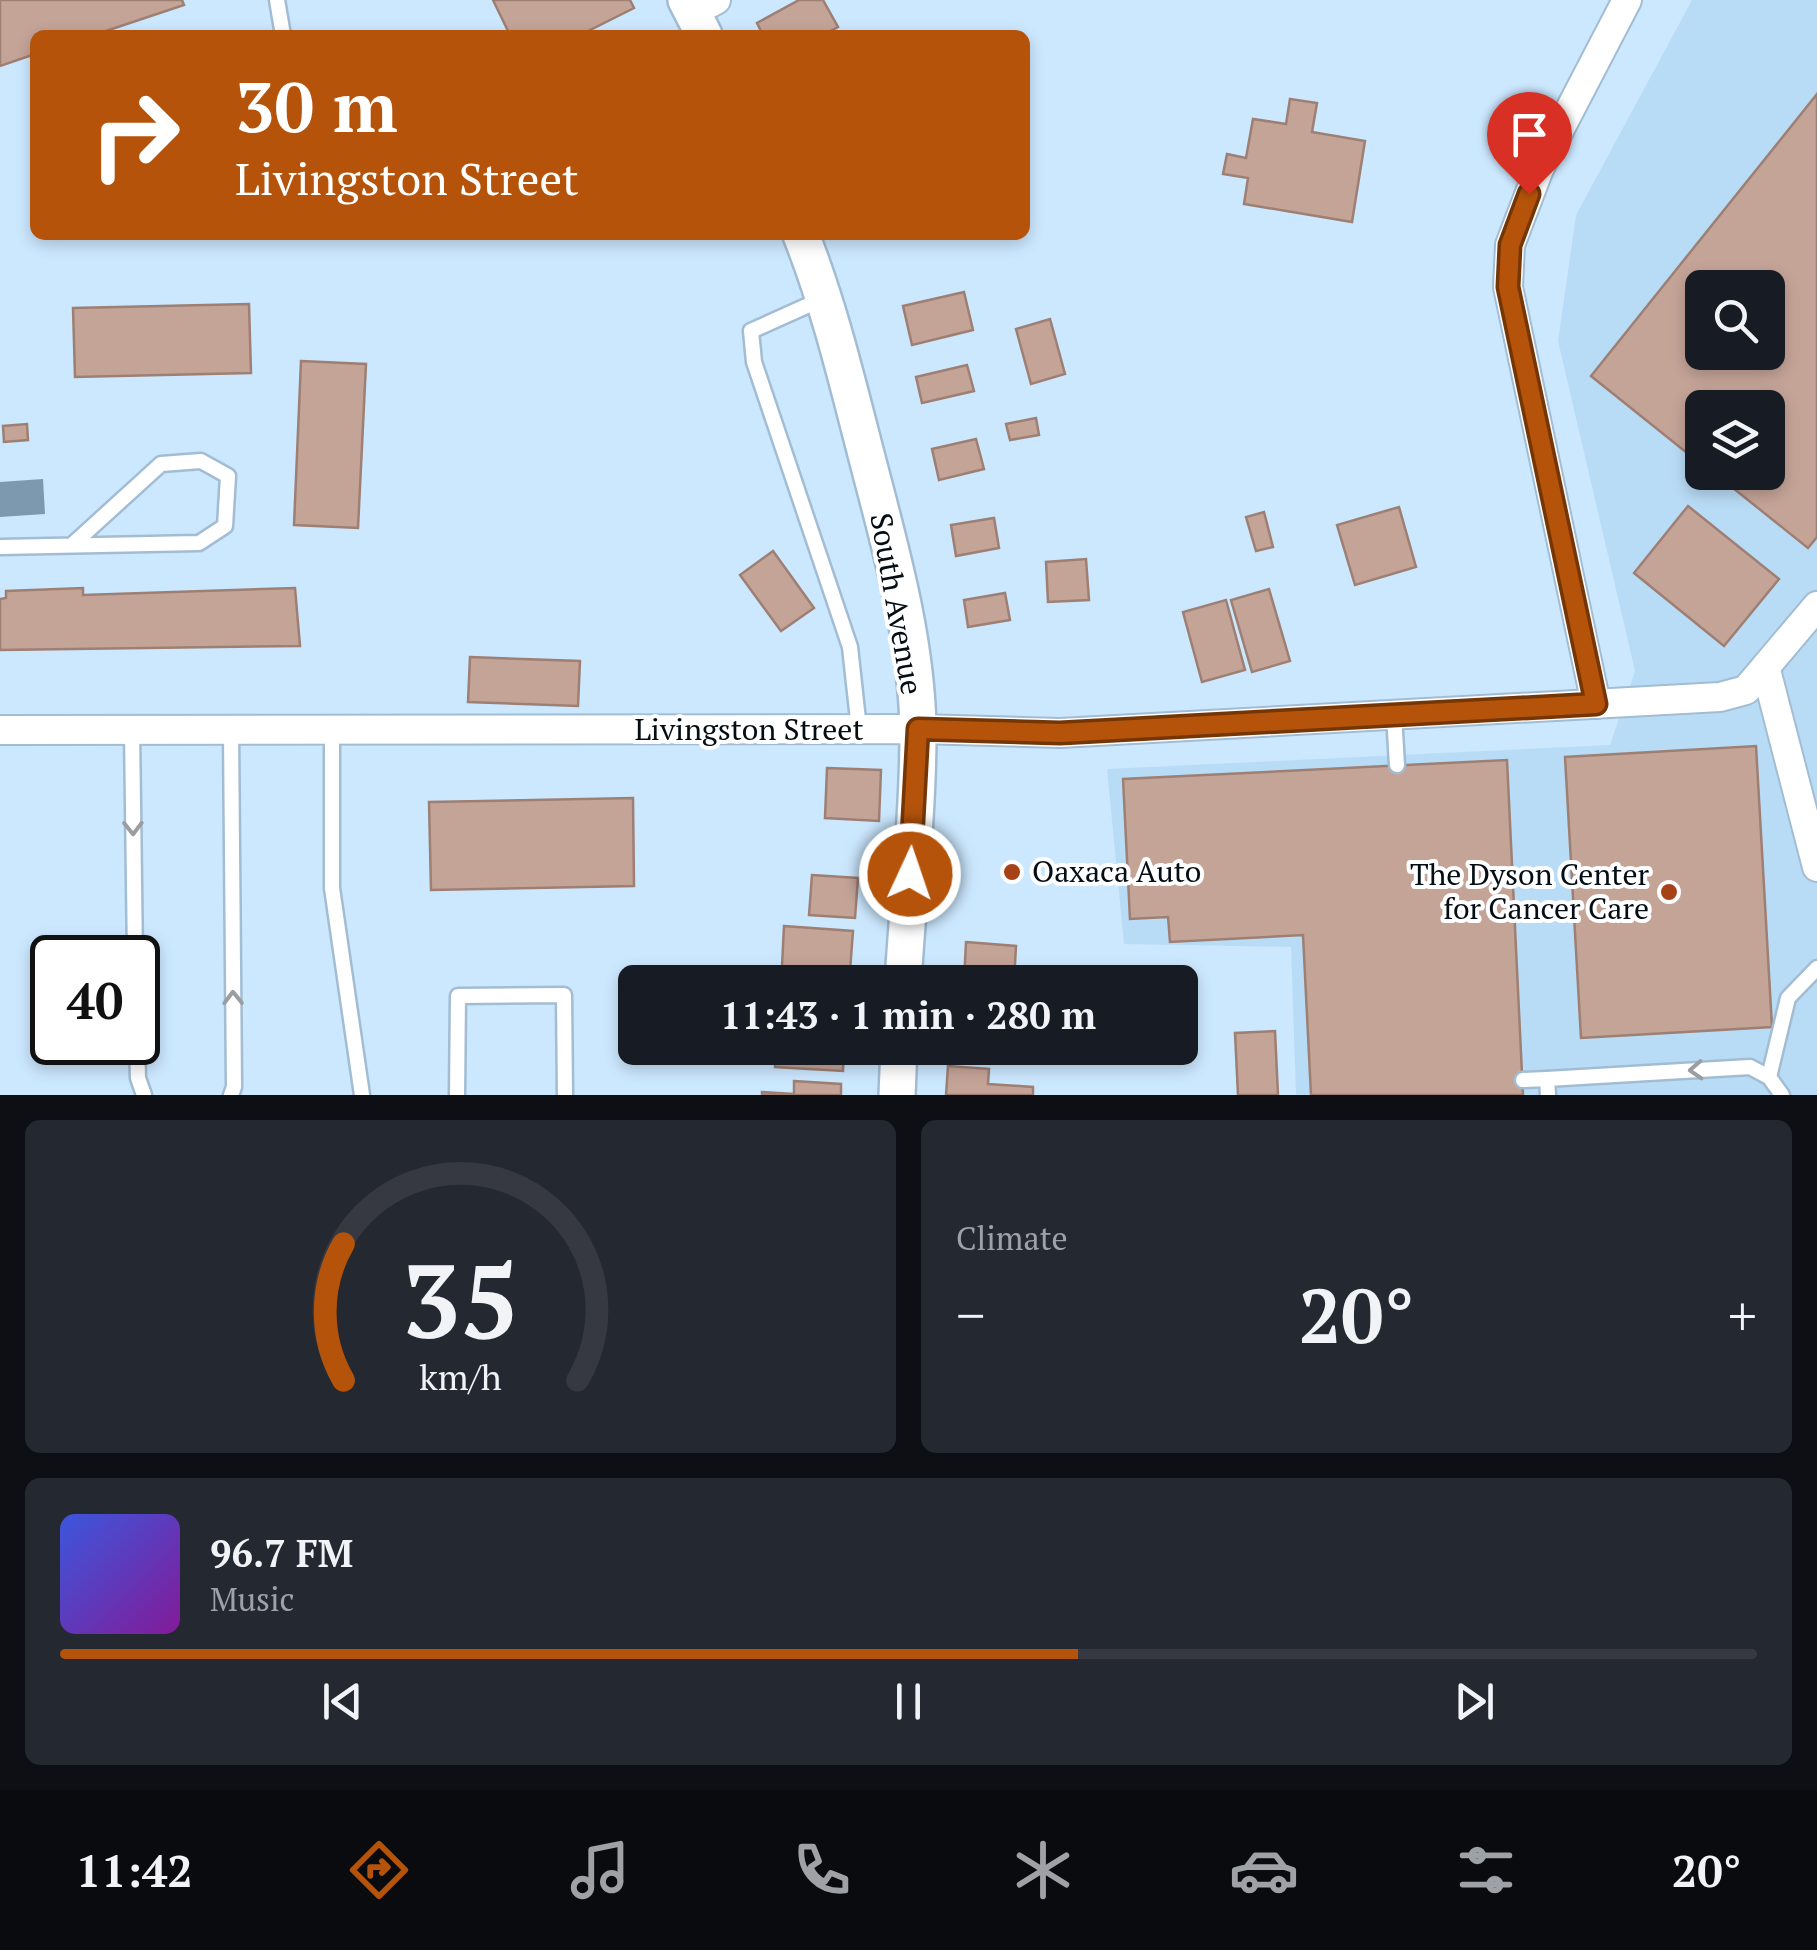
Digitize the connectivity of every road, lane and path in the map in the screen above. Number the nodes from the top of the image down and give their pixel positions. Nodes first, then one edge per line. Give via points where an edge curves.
1 (278, 0) edge
2 (1624, 2) edge
3 (282, 30) edge
4 (803, 240) edge
5 (823, 298) junction
6 (72, 545) junction
7 (0, 548) edge
8 (1817, 606) edge
9 (1766, 670) junction
10 (1596, 704) junction
11 (1394, 716) junction
12 (918, 729) junction
13 (0, 730) edge
14 (132, 730) junction
15 (231, 730) junction
16 (332, 730) junction
17 (860, 730) junction
18 (1397, 765) dead end
19 (1817, 866) edge
20 (135, 935) edge
21 (904, 965) edge
22 (1817, 968) edge
23 (138, 1065) edge
24 (899, 1065) edge
25 (1769, 1076) junction
26 (1523, 1080) dead end
27 (1547, 1087) edge
28 (144, 1095) edge
29 (231, 1095) edge
30 (362, 1095) edge
31 (457, 1095) edge
32 (565, 1095) edge
33 (897, 1095) edge
34 (1782, 1095) edge

1 - 3 lane
2 - 10 street via 1538,169 1510,245 1508,287
4 - 5 street, South Avenue
5 - 12 street, South Avenue via 891,552
5 - 17 lane via 750,331 754,362 850,647
6 - 6 lane via 200,542 225,526 228,476 201,461 161,464
6 - 7 lane
8 - 9 street, Livingston Street
9 - 10 street, Livingston Street via 1746,690 1720,697
9 - 19 street
10 - 11 street, Livingston Street
11 - 12 street, Livingston Street via 1060,733
11 - 18 lane
12 - 17 street, Livingston Street
12 - 21 street, South Avenue
13 - 14 street, Livingston Street
14 - 15 street, Livingston Street
14 -> 20 lane
15 - 16 street, Livingston Street
29 -> 15 lane
16 - 17 street, Livingston Street
16 - 30 lane via 332,888
22 - 25 lane via 1788,998
23 - 28 lane
24 - 33 street
25 -> 27 lane via 1750,1068
25 - 34 lane
26 - 27 lane
31 - 32 lane via 458,996 564,995

